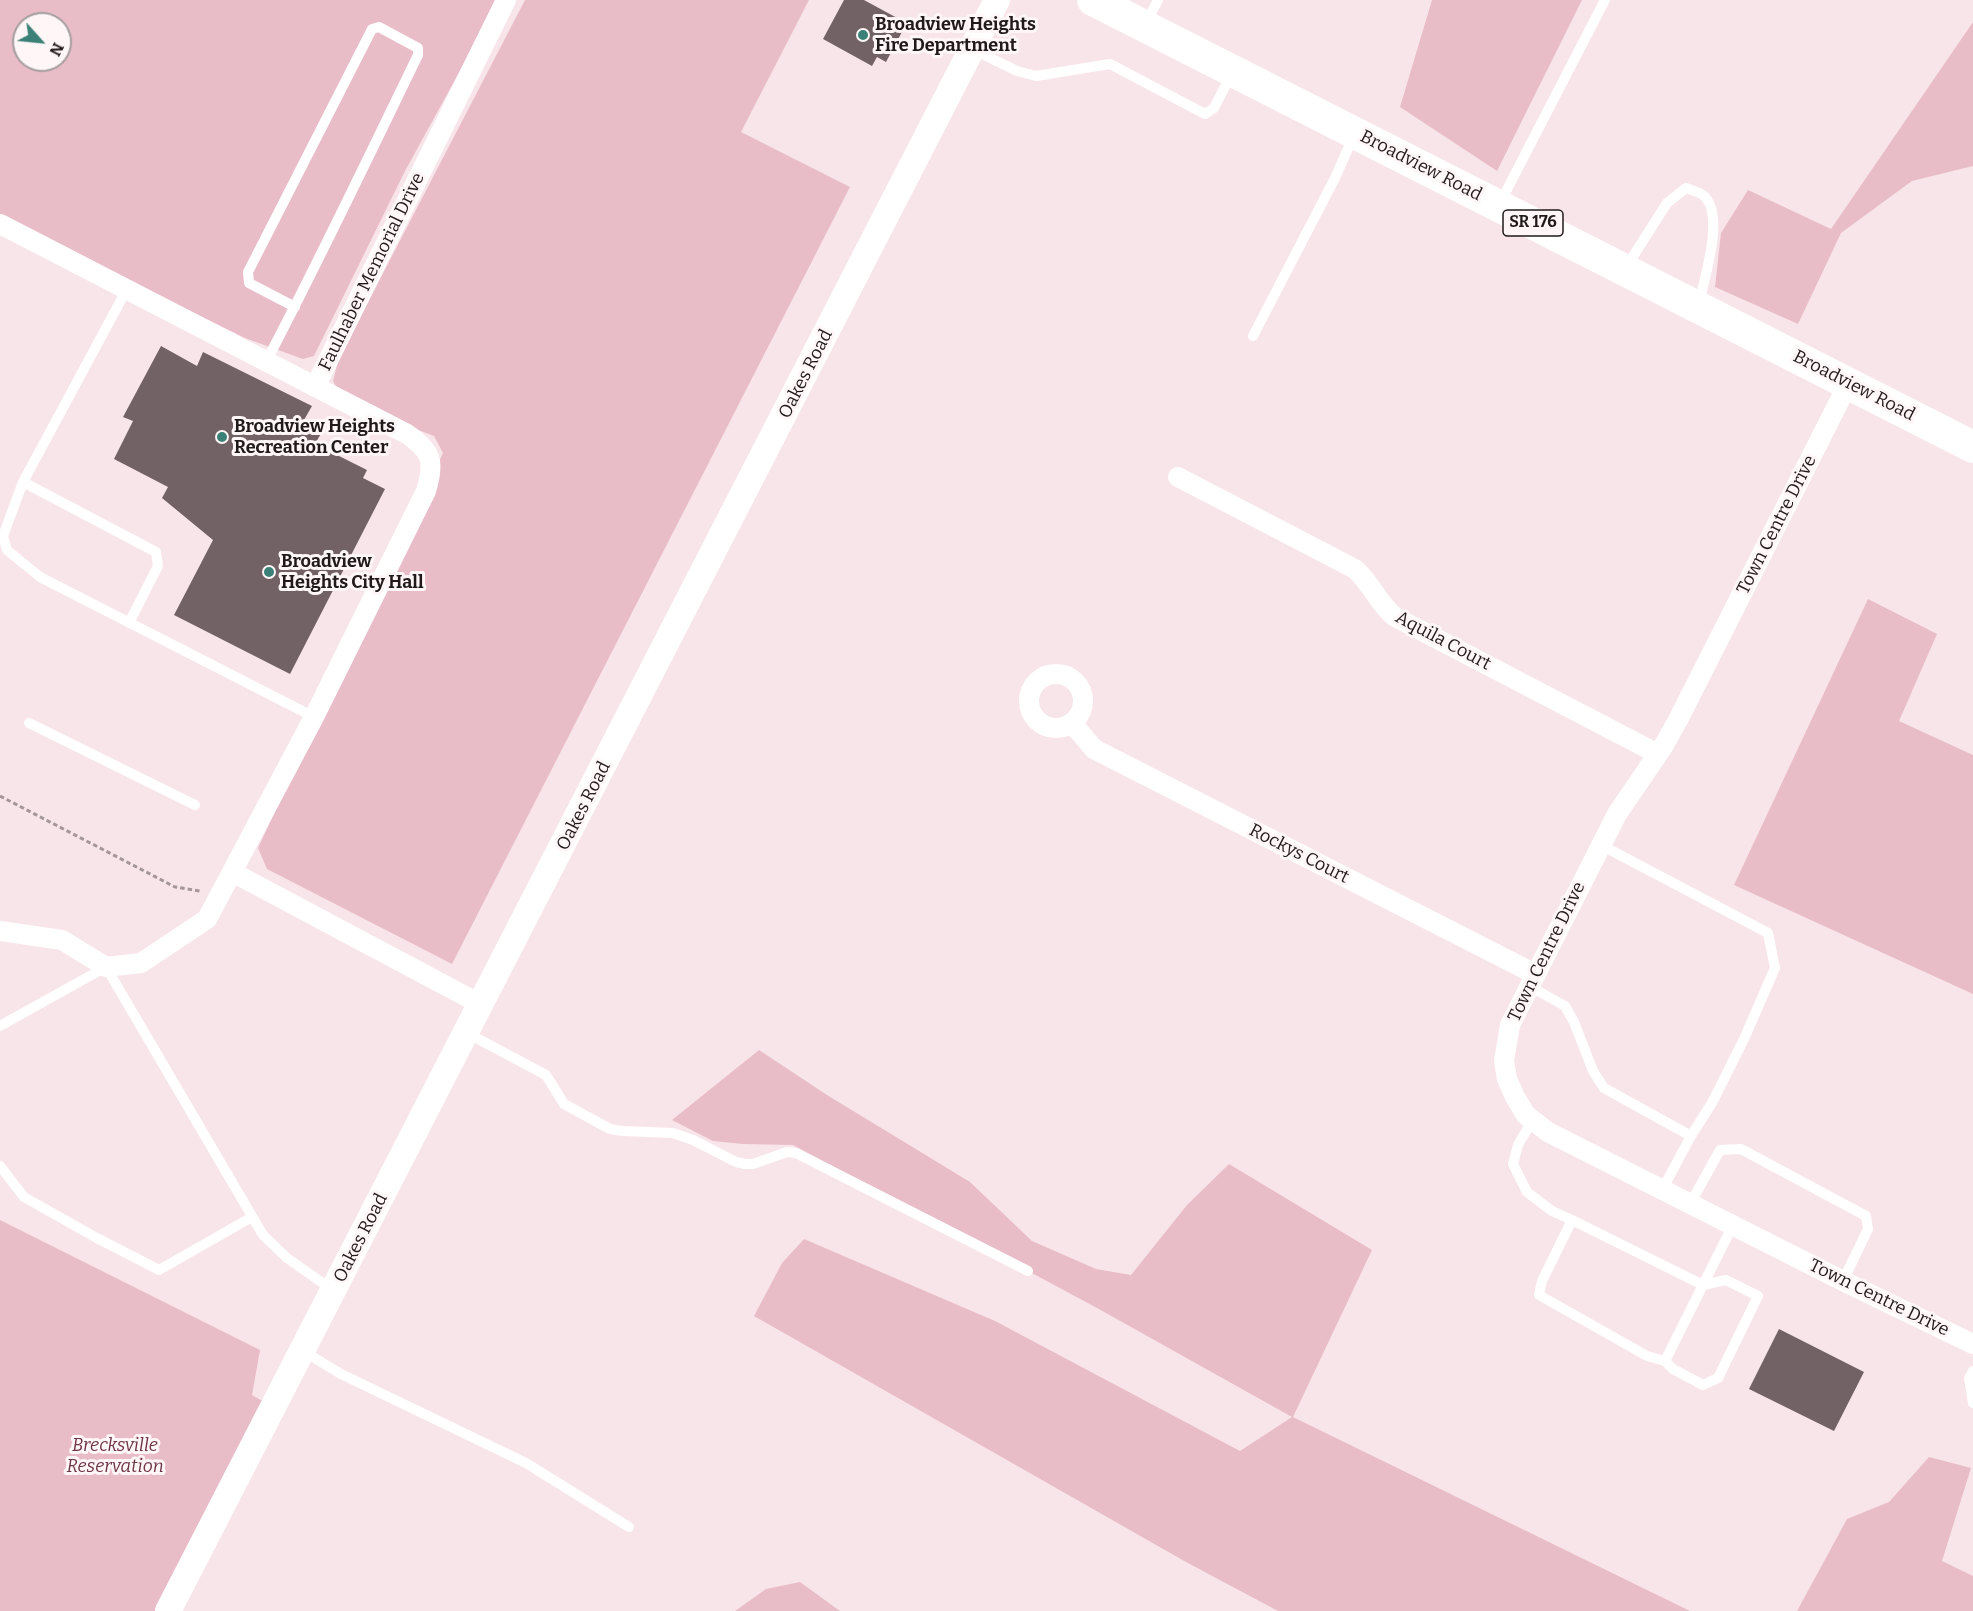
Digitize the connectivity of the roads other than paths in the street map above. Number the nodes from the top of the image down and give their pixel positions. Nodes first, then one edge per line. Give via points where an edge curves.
1 (507, 0) edge
2 (997, 0) edge
3 (1093, 0) edge
4 (1605, 0) edge
5 (1151, 13) edge
6 (972, 49) junction
7 (1233, 70) junction
8 (1356, 132) junction
9 (1499, 206) junction
10 (0, 224) edge
11 (1624, 270) junction
12 (127, 289) junction
13 (295, 307) junction
14 (1698, 307) junction
15 (1253, 336) dead end
16 (266, 362) junction
17 (1848, 384) junction
18 (315, 387) junction
19 (1973, 447) edge
20 (1178, 477) dead end
21 (23, 483) junction
22 (129, 623) junction
23 (314, 717) junction
24 (29, 723) dead end
25 (1072, 723) dead end
26 (1658, 754) junction
27 (195, 805) dead end
28 (1601, 844) junction
29 (232, 872) junction
30 (0, 931) edge
31 (106, 967) junction
32 (1532, 980) junction
33 (482, 1005) junction
34 (0, 1026) edge
35 (467, 1033) junction
36 (1532, 1121) junction
37 (1691, 1136) junction
38 (0, 1166) edge
39 (1662, 1190) junction
40 (1690, 1204) junction
41 (252, 1217) junction
42 (1572, 1220) junction
43 (1733, 1226) junction
44 (1028, 1271) dead end
45 (1843, 1281) junction
46 (1703, 1285) junction
47 (334, 1291) junction
48 (1973, 1344) edge
49 (303, 1351) junction
50 (1665, 1361) junction
51 (1973, 1371) edge
52 (1973, 1403) edge
53 (629, 1527) dead end
54 (168, 1611) edge

1 - 18 street, Faulhaber Memorial Drive
2 - 6 street, Oakes Road
3 - 5 main road, Broadview Road / SR 176
4 - 9 lane
5 - 7 main road, Broadview Road / SR 176
6 - 7 lane via 1035,76 1110,64 1205,114 1214,108
6 - 33 street, Oakes Road
7 - 8 main road, Broadview Road / SR 176
8 - 9 main road, Broadview Road / SR 176
8 - 15 lane
9 - 11 main road, Broadview Road / SR 176
10 - 12 street, Faulhaber Memorial Drive
11 - 14 main road, Broadview Road / SR 176
11 - 14 lane via 1667,203 1686,188 1703,195 1714,213 1712,247
12 - 16 street, Faulhaber Memorial Drive
12 - 21 lane
13 - 13 lane via 418,56 418,48 379,27 372,29 248,272 249,282
13 - 16 lane
14 - 17 main road, Broadview Road / SR 176
16 - 18 street, Faulhaber Memorial Drive
17 - 19 main road, Broadview Road / SR 176
17 - 26 street, Town Centre Drive
18 - 23 street via 419,442 431,460 431,475
20 - 26 street, Aquila Court via 1354,569 1395,617
21 - 22 lane via 3,536 8,550 40,577
21 - 22 lane via 156,552 158,566
22 - 23 lane
23 - 29 street
24 - 27 lane
25 - 32 street, Rockys Court via 1094,749
26 - 28 street, Town Centre Drive
28 - 32 street, Town Centre Drive
28 - 37 lane via 1768,933 1775,968 1713,1101
29 - 31 street via 207,919 141,963
29 - 33 street
30 - 31 street via 62,940
31 - 34 lane
31 - 41 lane
32 - 36 street, Town Centre Drive via 1510,1025 1504,1061 1515,1097
32 - 37 lane via 1565,1006 1604,1088
33 - 35 street, Oakes Road
35 - 44 lane via 546,1075 564,1104 610,1129 673,1133 745,1164 796,1153
35 - 47 street, Oakes Road
36 - 39 street, Town Centre Drive
36 - 42 lane via 1518,1145 1513,1164 1527,1192
37 - 39 lane
38 - 41 lane via 24,1197 159,1270
39 - 40 street, Town Centre Drive
40 - 43 street, Town Centre Drive
40 - 45 lane via 1720,1150 1741,1149 1866,1216 1868,1229
41 - 47 lane via 262,1234 286,1258
42 - 46 lane
42 - 50 lane via 1539,1295 1647,1356
43 - 45 street, Town Centre Drive
43 - 46 lane
45 - 48 street, Town Centre Drive
46 - 50 lane
46 - 50 lane via 1726,1280 1758,1296 1718,1378 1703,1385
47 - 49 street, Oakes Road
49 - 53 lane via 341,1374 526,1463
49 - 54 street, Oakes Road
51 - 52 lane via 1969,1378

